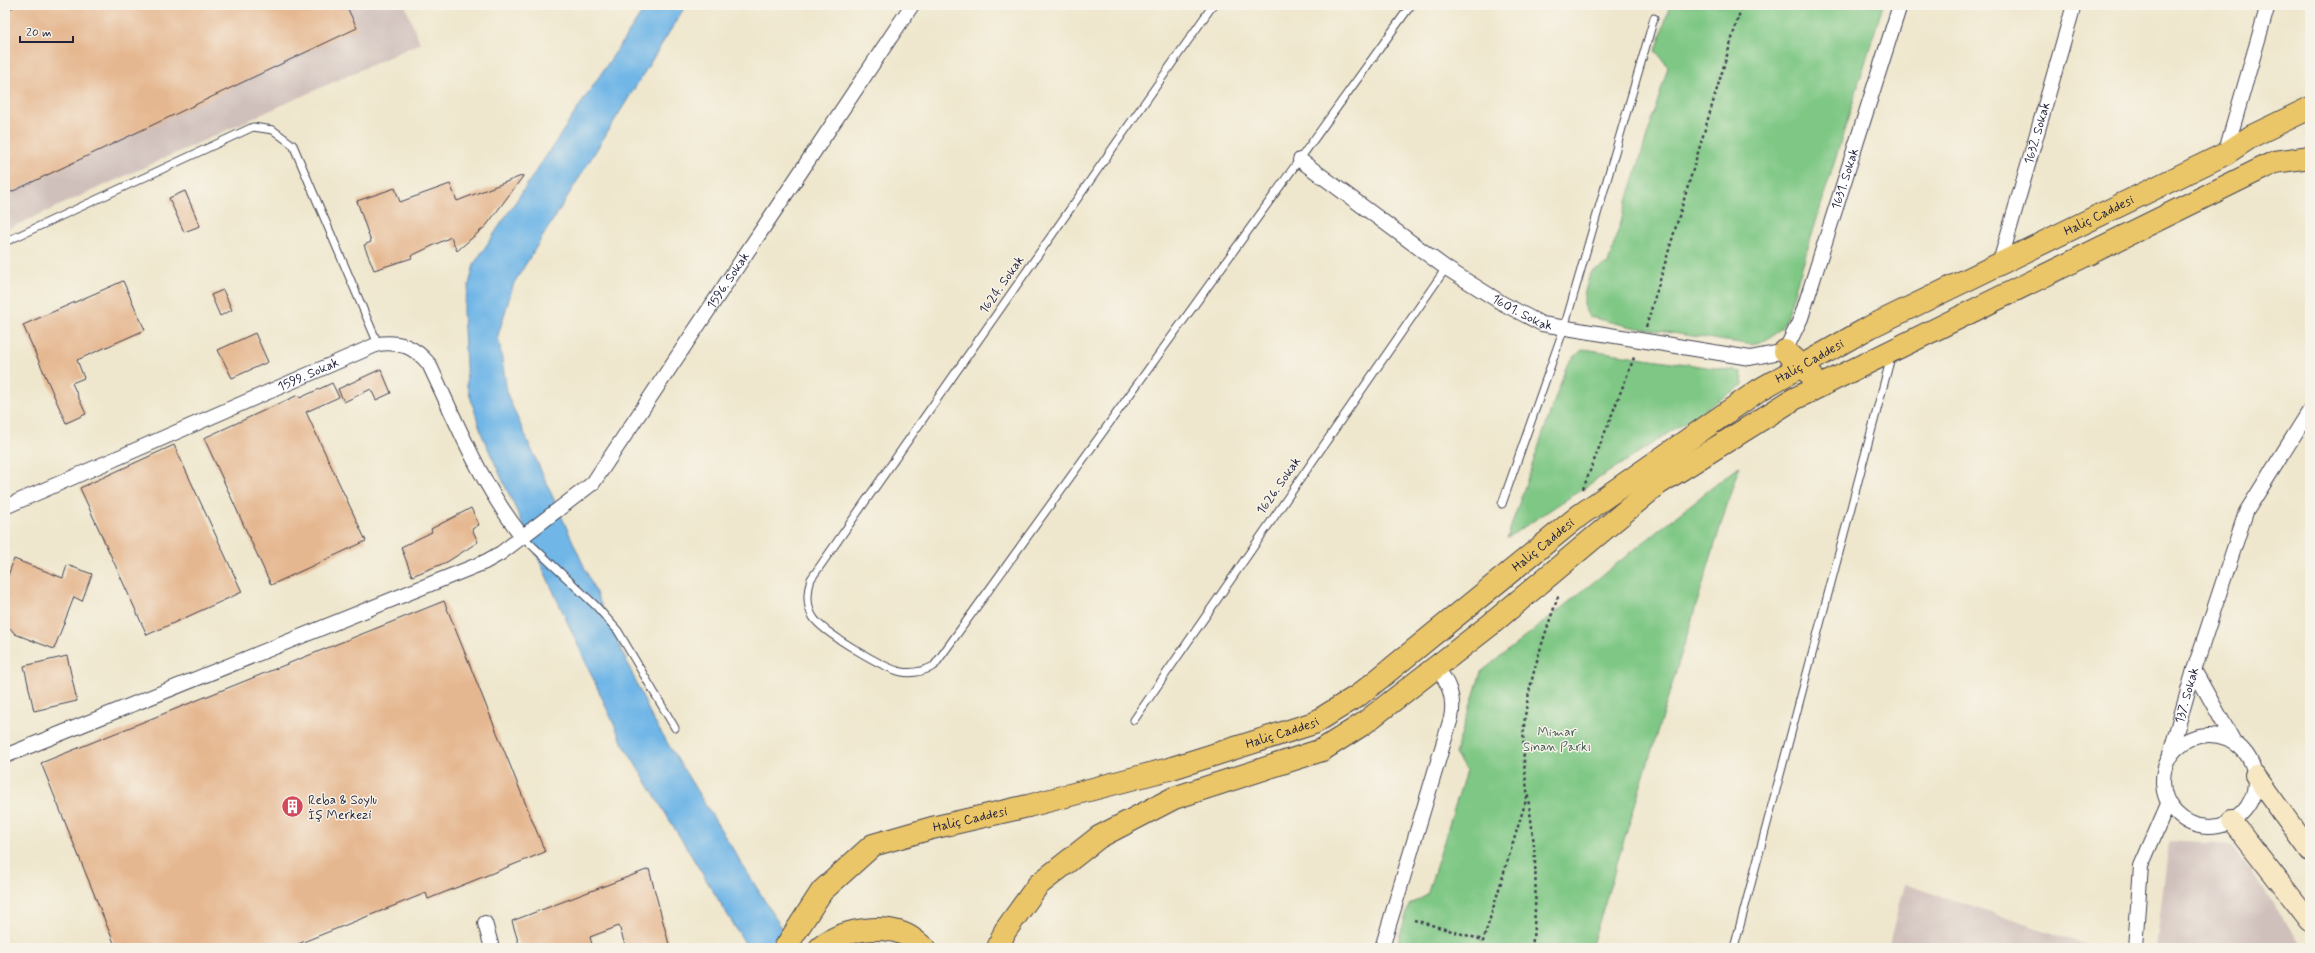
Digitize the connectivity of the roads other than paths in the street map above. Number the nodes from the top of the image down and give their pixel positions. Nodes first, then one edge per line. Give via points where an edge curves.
1 (912, 5) edge
2 (1213, 5) edge
3 (1411, 5) edge
4 (1900, 5) edge
5 (2074, 5) edge
6 (2268, 5) edge
7 (1654, 18) dead end
8 (2310, 108) edge
9 (2225, 154) junction
10 (2310, 157) edge
11 (1300, 160) junction
12 (2275, 162) junction
13 (2310, 169) edge
14 (2231, 184) junction
15 (5, 242) edge
16 (2000, 262) junction
17 (1446, 268) junction
18 (1564, 328) junction
19 (378, 344) junction
20 (1892, 351) junction
21 (1786, 352) junction
22 (1802, 365) junction
23 (1820, 386) junction
24 (2310, 410) edge
25 (1502, 504) dead end
26 (5, 507) edge
27 (522, 536) junction
28 (1436, 667) junction
29 (2194, 670) junction
30 (1134, 720) dead end
31 (675, 728) dead end
32 (2234, 742) junction
33 (2170, 754) junction
34 (5, 756) edge
35 (2255, 775) junction
36 (2168, 804) junction
37 (2232, 821) junction
38 (2310, 851) edge
39 (2310, 922) edge
40 (485, 924) dead end
41 (492, 948) edge
42 (785, 948) edge
43 (820, 948) edge
44 (924, 948) edge
45 (998, 948) edge
46 (1382, 948) edge
47 (1734, 948) edge
48 (2135, 948) edge

1 - 27 street, 1596. Sokak via 593,483
2 - 11 lane, 1624. Sokak via 811,579 808,589 809,610 818,624 894,671 914,673 934,666
3 - 11 lane
4 - 21 street, 1631. Sokak via 1801,318
5 - 16 street, 1632. Sokak
6 - 9 street
7 - 18 lane
8 - 9 main road, Haliç Caddesi via 2252,136
9 - 14 main road
9 - 16 main road, Haliç Caddesi
10 - 12 main road, Haliç Caddesi
11 - 17 street, 1601. Sokak
12 - 13 main road
12 - 14 main road, Haliç Caddesi
14 - 20 main road, Haliç Caddesi
15 - 19 lane via 253,127 273,130 293,145
16 - 22 main road, Haliç Caddesi via 1870,327
17 - 18 street, 1601. Sokak via 1523,316 1542,324
17 - 30 lane, 1626. Sokak
18 - 21 street, 1601. Sokak via 1750,358
18 - 25 lane
19 - 26 street, 1599. Sokak
19 - 27 street, 1599. Sokak via 400,343 421,354 499,507
20 - 23 main road, Haliç Caddesi
20 - 47 lane
21 - 22 main road
22 - 23 main road
22 - 42 main road, Haliç Caddesi via 1759,390 1590,508 1360,695 1314,723 1170,769 932,828 873,846 822,891
23 - 28 main road, Haliç Caddesi via 1794,399 1658,484
24 - 29 street via 2246,512
27 - 31 lane via 596,606 618,631
27 - 34 street, 1596. Sokak via 485,562
28 - 45 main road, Haliç Caddesi via 1363,724 1322,750 1174,798 1099,837 1038,885 1005,931
28 - 46 street via 1450,688 1453,708
29 - 32 street, 137. Sokak
29 - 33 street, 137. Sokak
32 - 33 street via 2208,735 2194,737
32 - 35 street via 2251,762
33 - 36 street via 2162,780
35 - 37 street via 2251,801 2243,813
35 - 38 street
36 - 37 street via 2178,816 2190,824 2219,827
36 - 48 street via 2141,866
37 - 39 street
40 - 41 street
43 - 44 main road via 830,939 861,931 887,929 906,934

